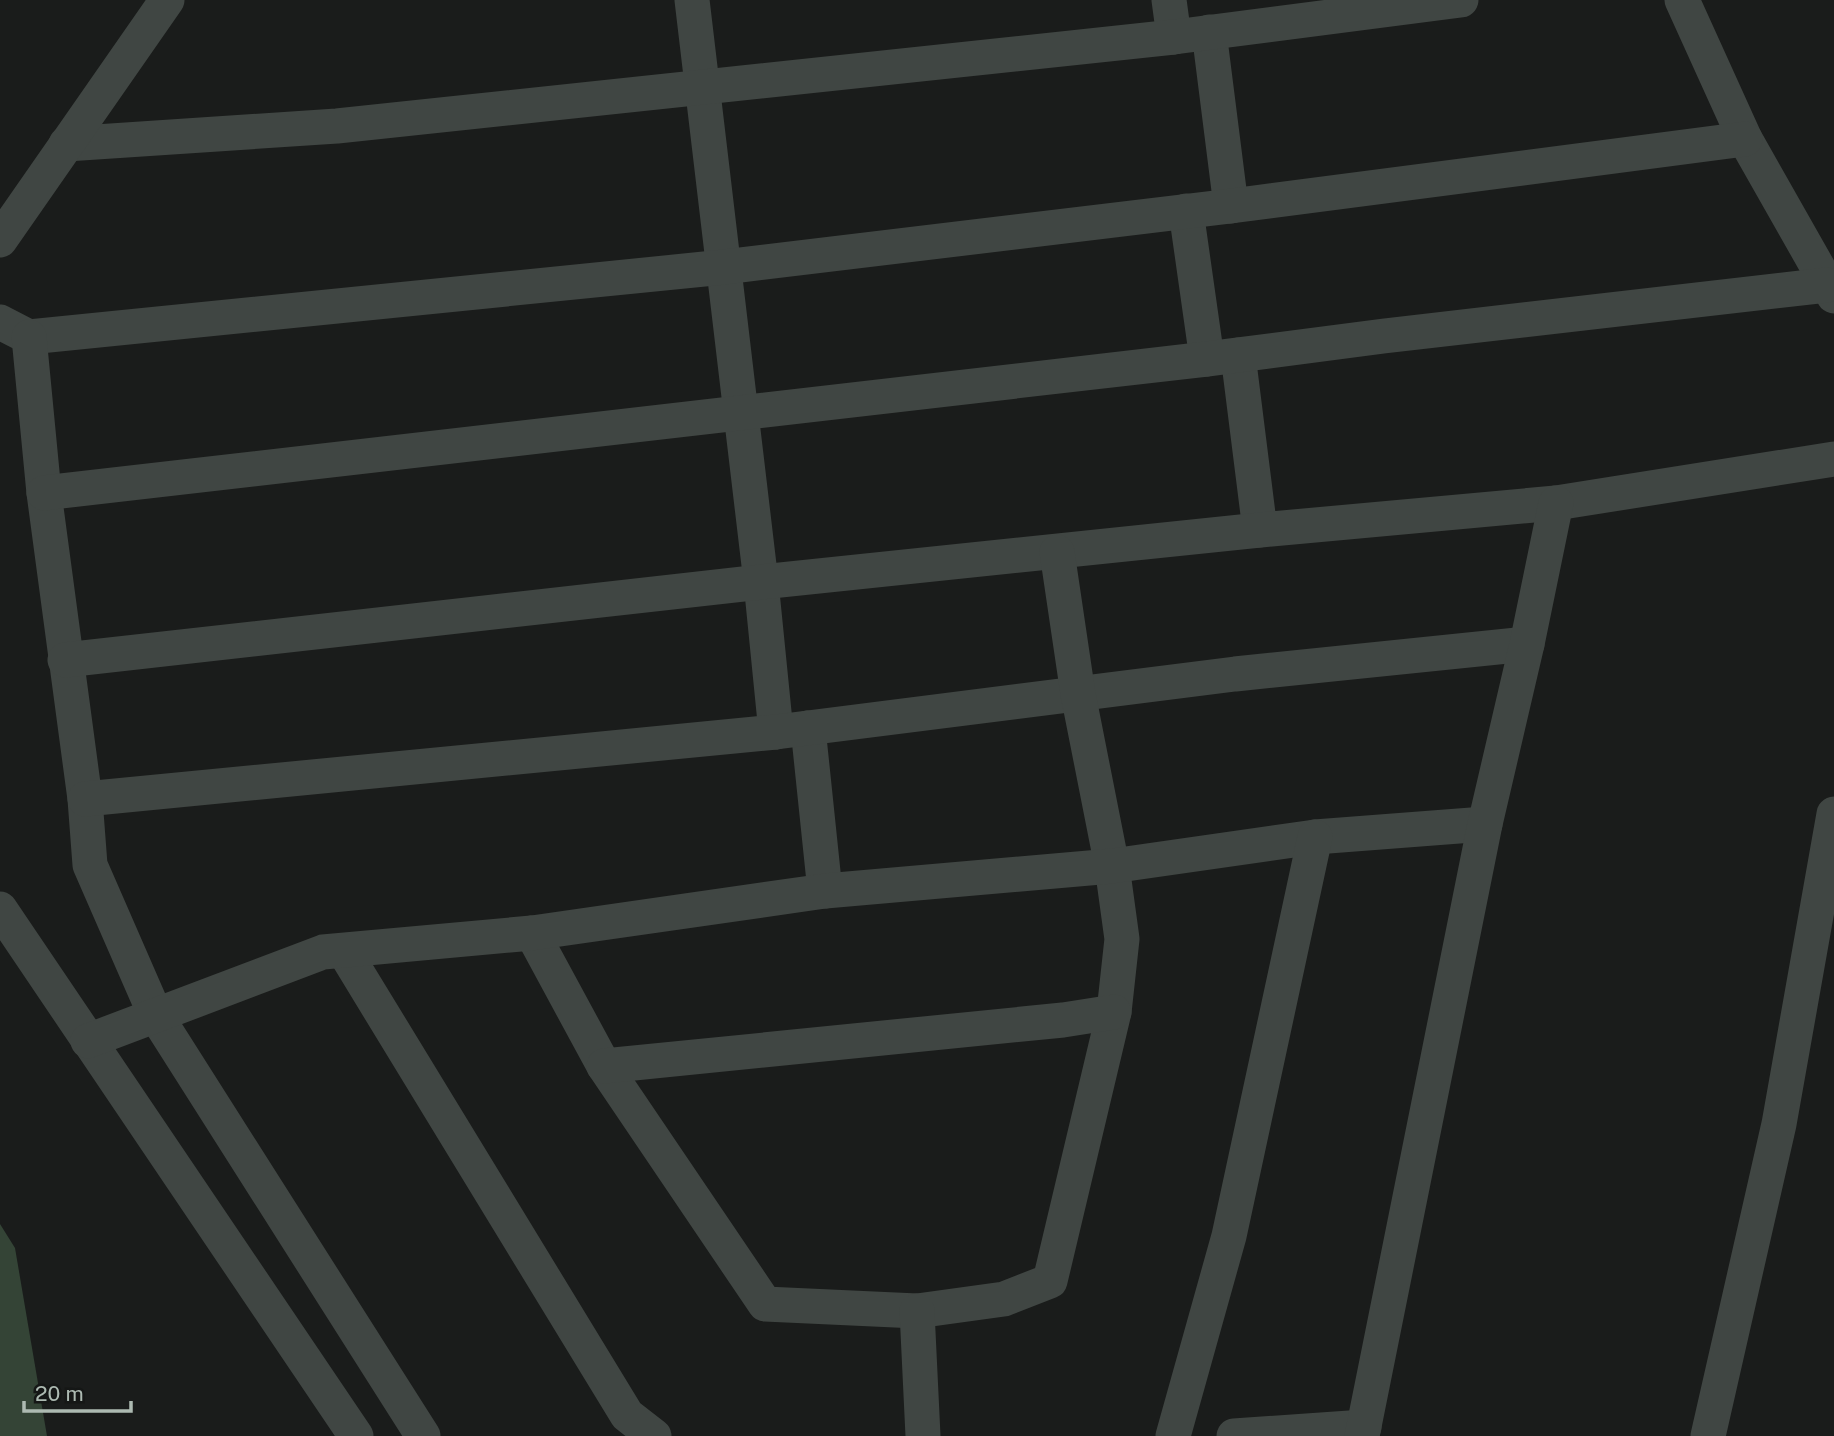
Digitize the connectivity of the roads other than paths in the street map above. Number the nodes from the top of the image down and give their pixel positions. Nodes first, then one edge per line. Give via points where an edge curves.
1 (167, 0) edge
2 (692, 0) edge
3 (1169, 0) edge
4 (1461, 0) edge
5 (1682, 0) edge
6 (1209, 32) junction
7 (1174, 37) junction
8 (702, 86) junction
9 (1745, 139) junction
10 (66, 144) junction
11 (1231, 206) junction
12 (1186, 211) junction
13 (0, 240) edge
14 (724, 267) junction
15 (1831, 290) edge
16 (15, 329) edge
17 (1223, 357) junction
18 (741, 411) junction
19 (1834, 459) edge
20 (44, 493) junction
21 (1556, 503) junction
22 (1261, 530) junction
23 (1057, 552) junction
24 (761, 582) junction
25 (1527, 644) junction
26 (65, 660) junction
27 (1078, 694) junction
28 (792, 730) junction
29 (85, 799) junction
30 (1834, 814) edge
31 (1485, 824) junction
32 (1315, 837) junction
33 (1112, 866) junction
34 (825, 891) junction
35 (0, 909) edge
36 (532, 933) junction
37 (344, 951) junction
38 (1114, 1012) junction
39 (155, 1014) junction
40 (89, 1041) junction
41 (604, 1066) junction
42 (917, 1311) junction
43 (1363, 1431) edge
44 (356, 1436) edge
45 (424, 1436) edge
46 (654, 1436) edge
47 (923, 1436) edge
48 (1173, 1436) edge
49 (1234, 1436) edge
50 (1709, 1436) edge

1 - 10 street
2 - 8 street
3 - 7 street
4 - 6 street
5 - 9 street
6 - 7 street
6 - 11 street
7 - 8 street
8 - 10 street via 337,126
8 - 14 street
9 - 11 street
9 - 15 street
10 - 13 street
11 - 12 street
12 - 14 street
12 - 17 street
14 - 16 street
14 - 18 street
15 - 17 street
16 - 20 street
17 - 18 street
17 - 22 street
18 - 20 street
18 - 24 street
19 - 21 street
20 - 26 street
21 - 22 street
21 - 25 street
22 - 23 street
23 - 24 street
23 - 27 street
24 - 26 street
24 - 28 street
25 - 27 street
25 - 31 street
26 - 29 street
27 - 28 street
27 - 33 street
28 - 29 street
28 - 34 street
29 - 39 street via 90,865
30 - 50 street via 1779,1124
31 - 32 street
31 - 43 street
32 - 33 street
32 - 48 street via 1229,1236
33 - 34 street
33 - 38 street via 1122,939
34 - 36 street
35 - 40 street
36 - 37 street
36 - 41 street
37 - 39 street via 323,952
37 - 46 street via 627,1415
38 - 41 street
38 - 42 street via 1050,1281 1004,1299
39 - 40 street
39 - 45 street
40 - 44 street
41 - 42 street via 765,1304
42 - 47 street
43 - 49 street

